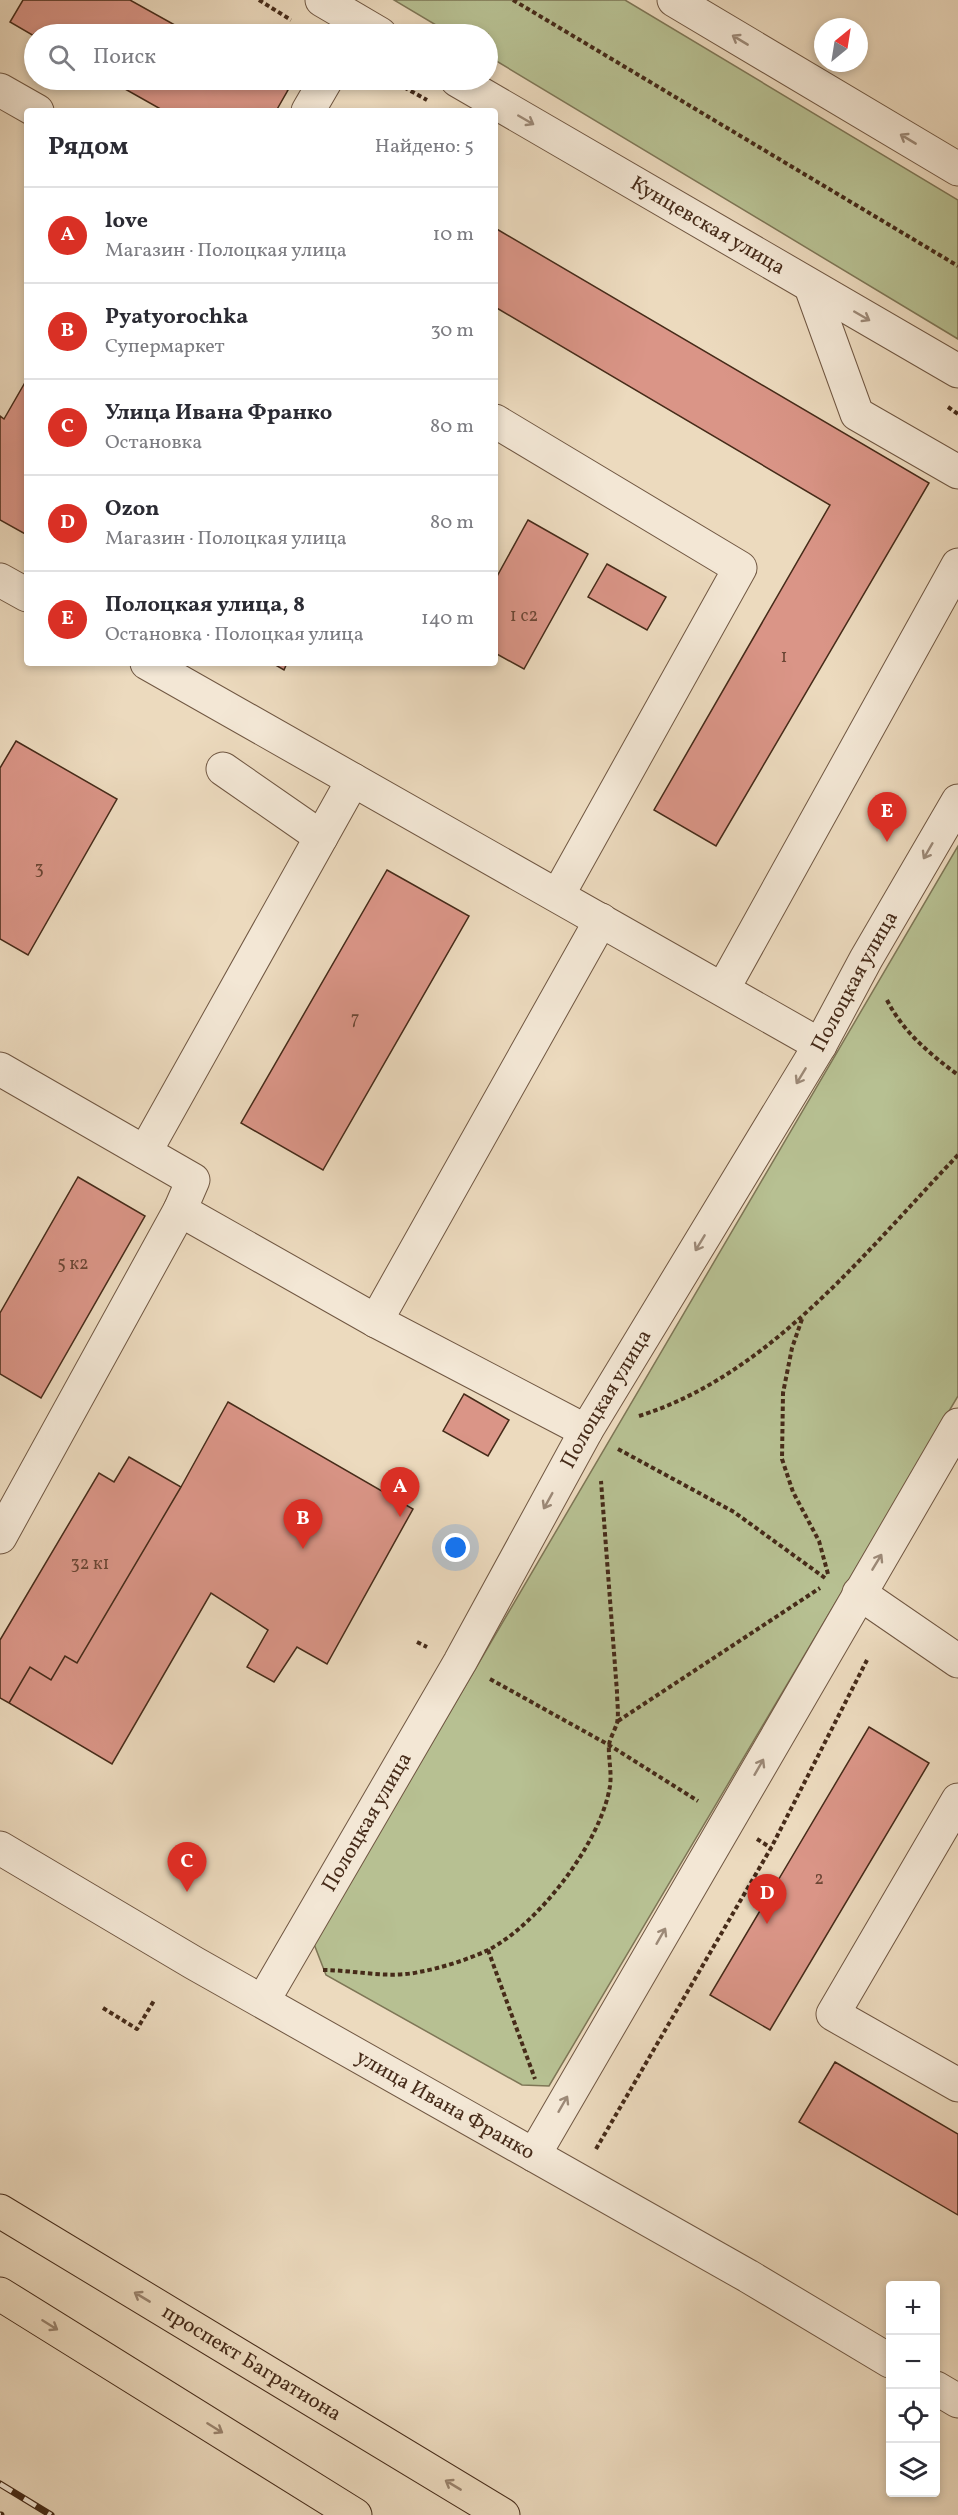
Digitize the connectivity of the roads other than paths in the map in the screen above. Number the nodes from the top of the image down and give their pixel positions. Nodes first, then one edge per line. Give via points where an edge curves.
1 (322, 0) edge
2 (674, 0) edge
3 (355, 24) edge
4 (0, 90) edge
5 (320, 90) edge
6 (474, 90) edge
7 (32, 108) edge
8 (310, 108) edge
9 (958, 169) edge
10 (811, 287) junction
11 (958, 371) edge
12 (498, 423) edge
13 (958, 472) edge
14 (958, 565) edge
15 (152, 666) edge
16 (223, 769) dead end
17 (353, 780) junction
18 (958, 801) edge
19 (321, 837) junction
20 (558, 895) junction
21 (601, 920) junction
22 (723, 989) junction
23 (820, 1045) junction
24 (0, 1069) edge
25 (145, 1152) junction
26 (180, 1210) junction
27 (376, 1321) junction
28 (958, 1425) edge
29 (586, 1431) junction
30 (0, 1537) edge
31 (844, 1587) junction
32 (958, 1661) edge
33 (958, 1800) edge
34 (0, 1848) edge
35 (262, 2001) junction
36 (958, 2085) edge
37 (534, 2155) junction
38 (0, 2211) edge
39 (0, 2294) edge
40 (886, 2358) edge
41 (938, 2389) edge
42 (958, 2402) edge
43 (355, 2515) edge
44 (502, 2515) edge

1 - 3 street
9 -> 2 street
4 - 7 street
5 - 8 street
6 -> 10 street, Кунцевская улица
10 -> 11 street, Кунцевская улица
10 - 13 street via 857,414
12 - 20 street via 740,568
14 - 22 street
15 - 17 street
16 - 19 street
17 - 19 street
17 - 20 street
18 -> 23 street, Полоцкая улица
19 - 25 street
20 - 21 street
21 - 22 street
21 - 27 street
22 - 23 street
23 -> 29 street, Полоцкая улица
24 - 25 street
25 - 26 street via 193,1180
26 - 27 street
26 - 30 street
27 - 29 street
31 -> 28 street
29 -> 35 street, Полоцкая улица via 460,1662
31 - 32 street
37 -> 31 street via 728,1820
33 - 36 street via 833,2014
34 - 35 street, улица Ивана Франко
35 - 37 street, улица Ивана Франко
37 - 40 street, улица Ивана Франко
44 -> 38 main road, проспект Багратиона
39 -> 43 main road
41 - 42 street

